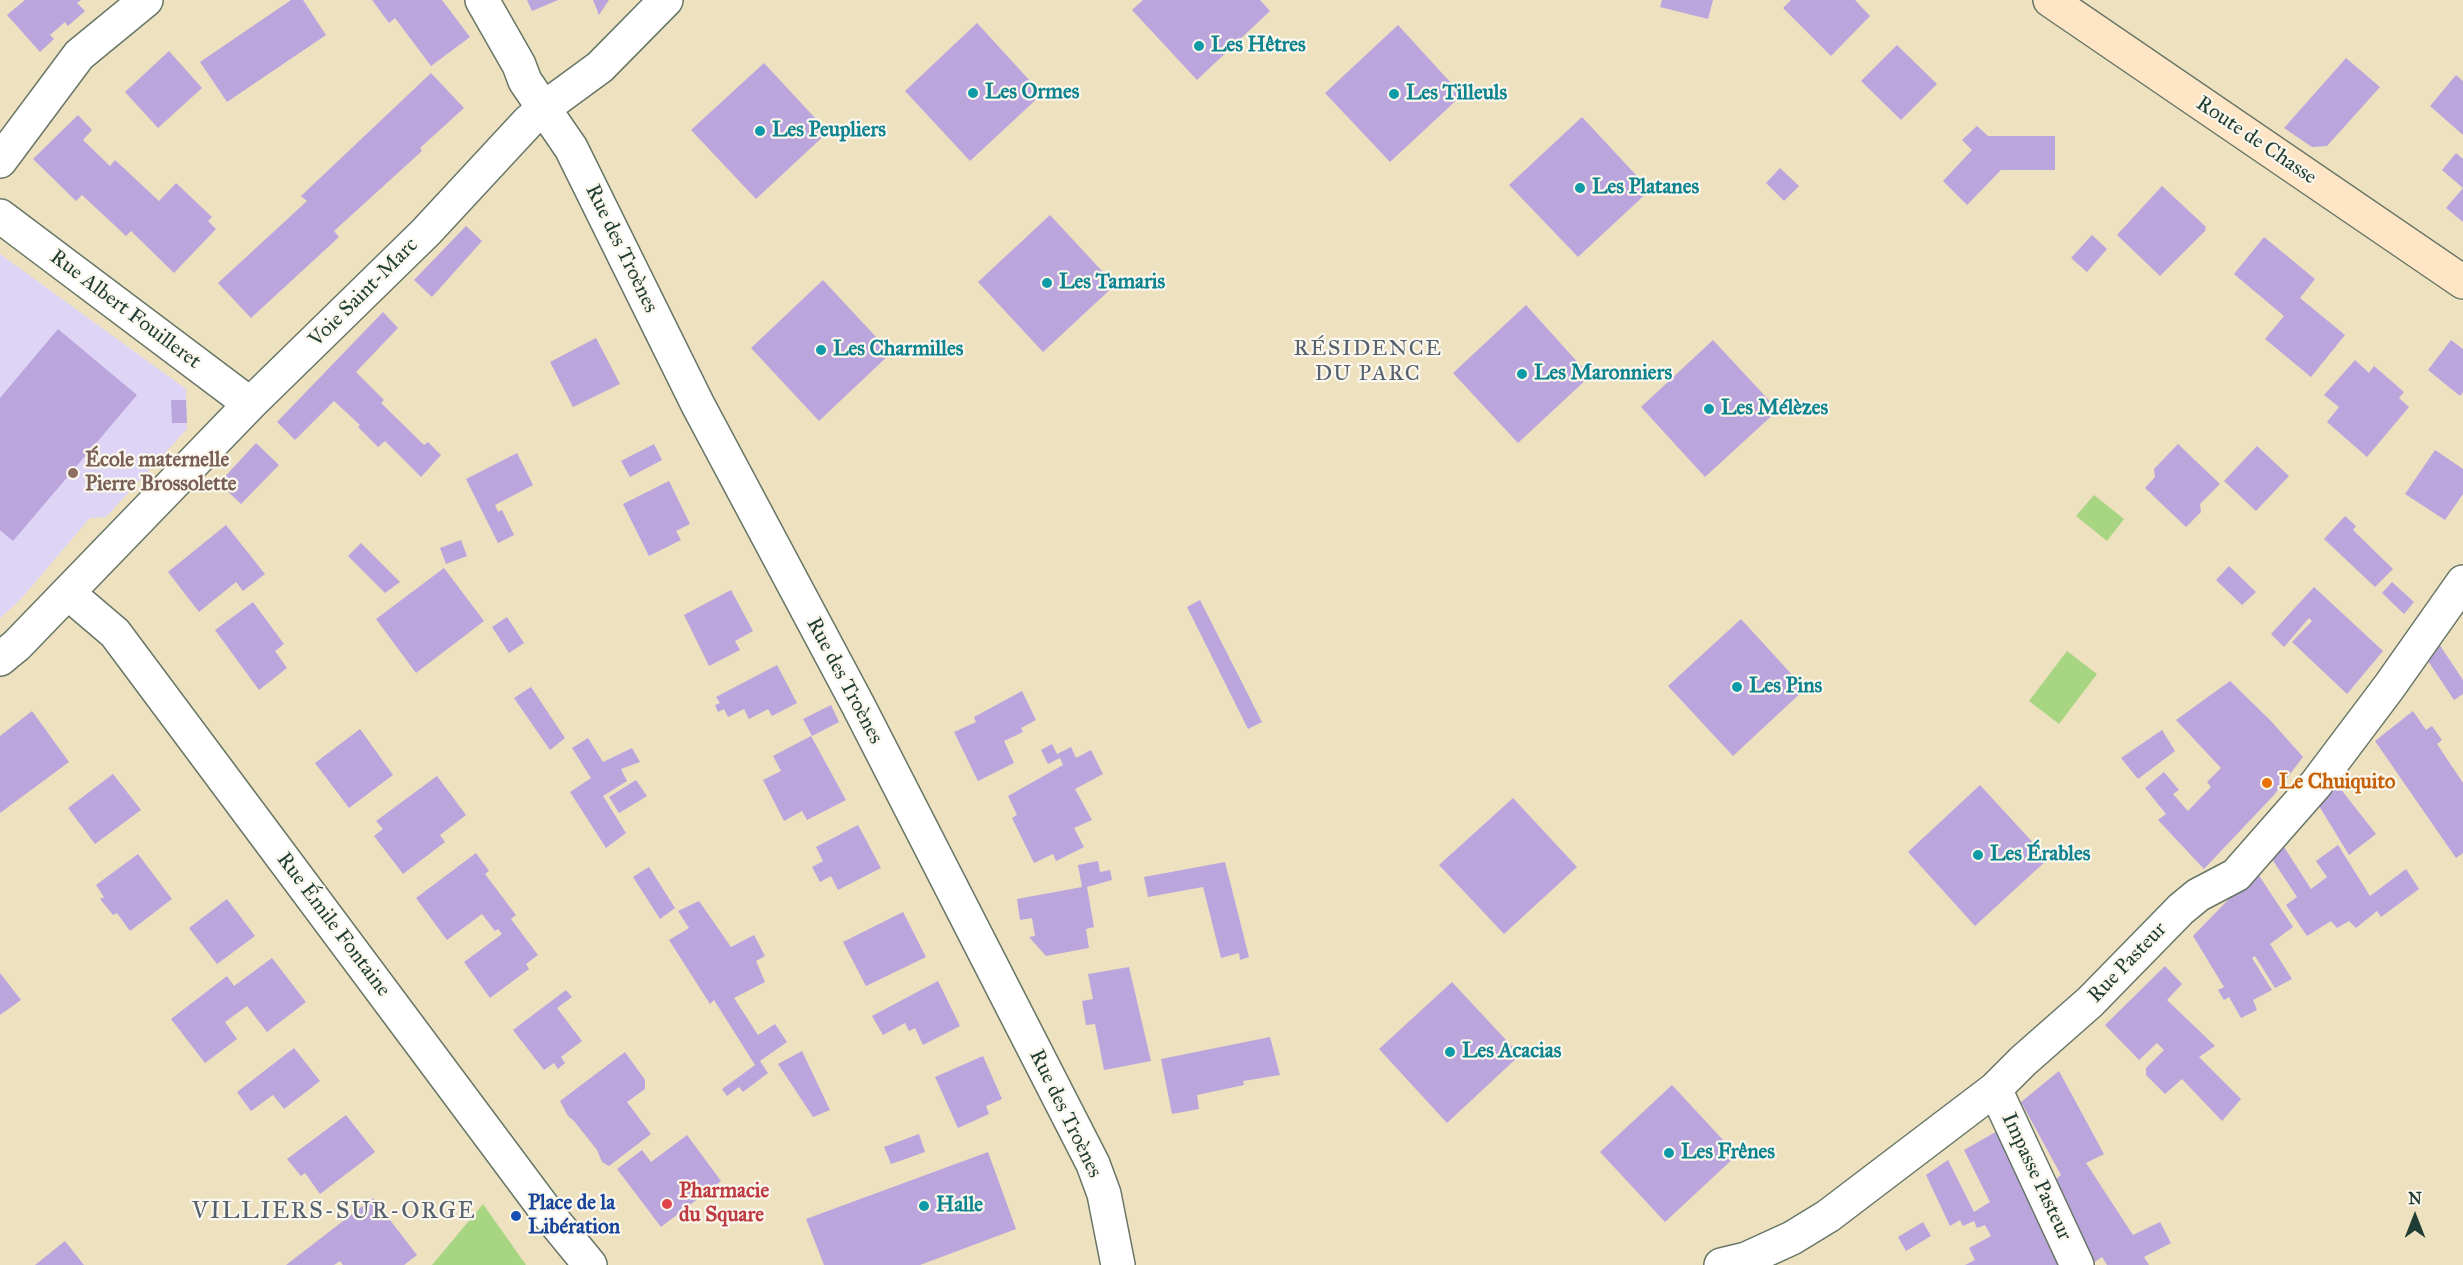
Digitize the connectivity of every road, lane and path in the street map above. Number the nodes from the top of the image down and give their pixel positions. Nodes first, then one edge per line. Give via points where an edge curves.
1 (146, 0) edge
2 (482, 0) edge
3 (666, 0) edge
4 (2050, 0) edge
5 (544, 108) junction
6 (0, 161) edge
7 (0, 216) edge
8 (2463, 282) edge
9 (250, 404) junction
10 (2463, 582) edge
11 (68, 593) junction
12 (0, 659) edge
13 (1995, 1089) junction
14 (1739, 1263) edge
15 (590, 1265) edge
16 (1118, 1265) edge
17 (2077, 1265) edge

1 - 6 street via 79,55
2 - 5 street, Rue des Troènes via 525,81
3 - 5 street, Voie Saint-Marc via 600,67
4 - 8 main road, Route de Chasse
5 - 9 street, Voie Saint-Marc via 426,232
5 - 16 street, Rue des Troènes via 571,148 698,405 858,705 1093,1164 1104,1194
7 - 9 street, Rue Albert Fouilleret
9 - 11 street, Voie Saint-Marc
10 - 13 street, Rue Pasteur via 2316,784 2236,875 2181,909 2090,1002
11 - 12 street, Voie Saint-Marc
11 - 15 street, Rue Émile Fontaine via 115,633
13 - 14 street, Rue Pasteur via 1828,1216
13 - 17 street, Impasse Pasteur

